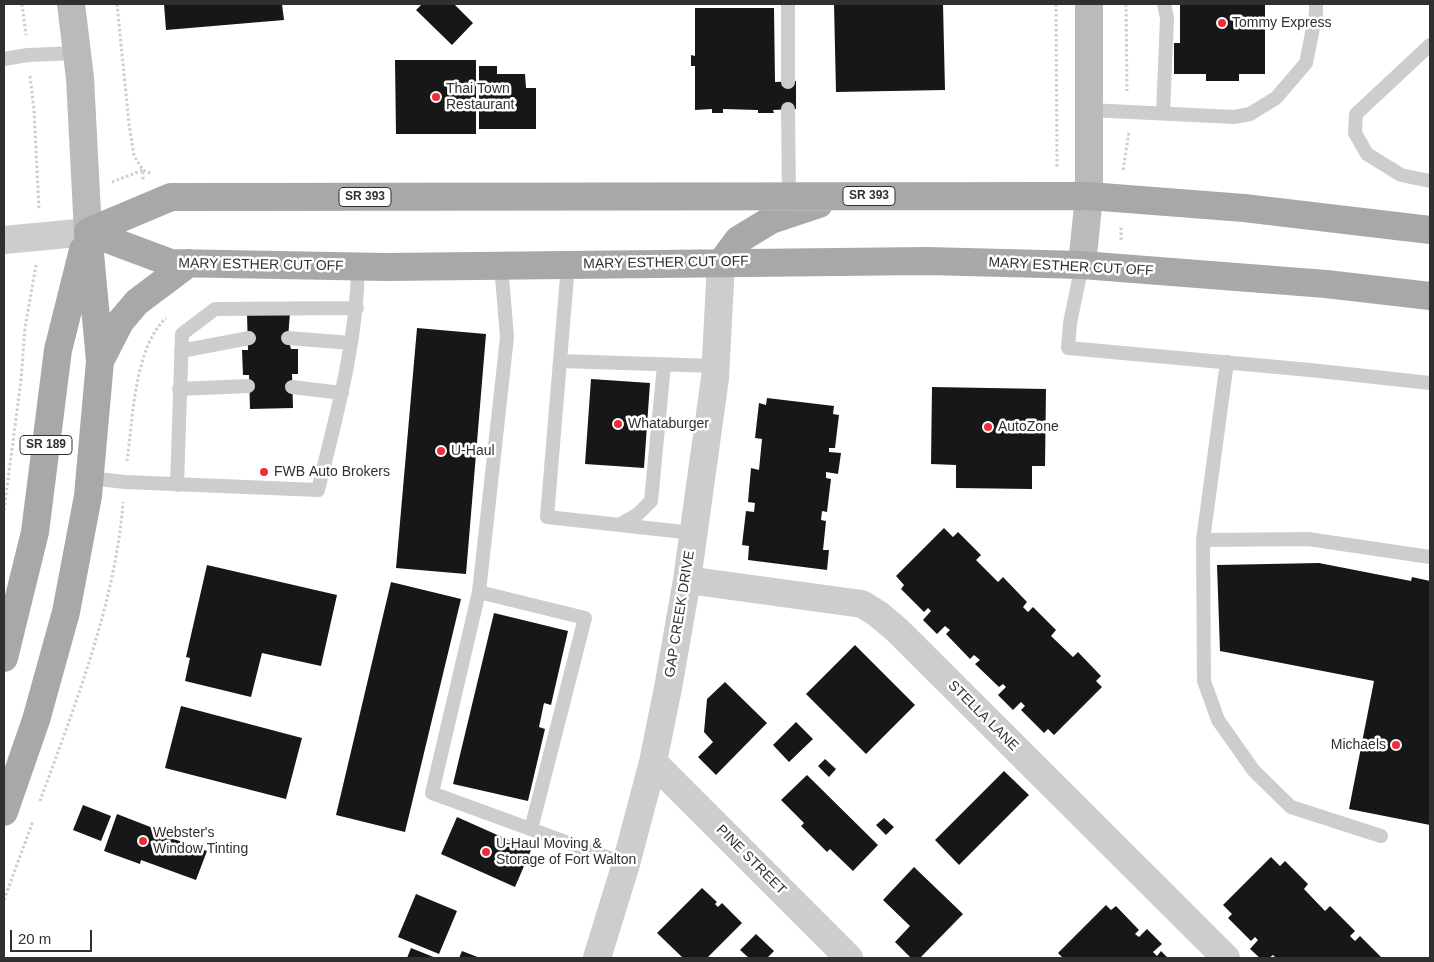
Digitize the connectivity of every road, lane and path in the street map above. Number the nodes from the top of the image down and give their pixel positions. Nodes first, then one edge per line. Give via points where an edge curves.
1 (71, 4) edge
2 (788, 4) edge
3 (1056, 4) edge
4 (1089, 4) edge
5 (1126, 4) edge
6 (1164, 4) edge
7 (1316, 4) edge
8 (1430, 45) edge
9 (77, 53) junction
10 (4, 59) edge
11 (788, 82) dead end
12 (788, 110) dead end
13 (1089, 110) junction
14 (1128, 112) junction
15 (1163, 113) junction
16 (1058, 176) dead end
17 (1430, 181) edge
18 (789, 196) junction
19 (841, 196) junction
20 (1089, 196) junction
21 (1122, 199) junction
22 (1430, 230) edge
23 (88, 232) junction
24 (4, 240) edge
25 (189, 263) junction
26 (721, 263) junction
27 (568, 264) junction
28 (501, 265) junction
29 (1082, 265) junction
30 (358, 266) junction
31 (1120, 268) junction
32 (1430, 296) edge
33 (356, 308) junction
34 (249, 338) dead end
35 (288, 338) dead end
36 (351, 343) junction
37 (181, 351) junction
38 (100, 361) junction
39 (560, 361) junction
40 (1227, 362) junction
41 (664, 365) junction
42 (716, 366) junction
43 (1430, 383) edge
44 (248, 386) dead end
45 (292, 387) dead end
46 (179, 389) junction
47 (342, 393) junction
48 (90, 478) junction
49 (178, 485) junction
50 (619, 526) junction
51 (693, 533) junction
52 (1203, 540) junction
53 (1430, 557) edge
54 (687, 580) junction
55 (479, 592) junction
56 (4, 658) edge
57 (653, 762) junction
58 (5, 802) edge
59 (531, 829) junction
60 (1381, 836) dead end
61 (626, 864) junction
62 (597, 958) edge
63 (849, 958) edge
64 (1226, 958) edge

1 - 9 street, SR 189
2 - 11 lane
3 - 16 path
4 - 13 street
5 - 14 path
6 - 15 lane via 1167,18
7 - 15 lane via 1306,63 1276,98 1250,114 1234,117
8 - 17 lane via 1356,114 1355,133 1367,154 1401,175
9 - 10 lane
9 - 23 street, SR 189
12 - 18 lane
13 - 14 lane
13 - 20 street
14 - 15 lane
14 - 21 path
18 - 19 main road, SR 393
18 - 23 main road, SR 393 via 171,197
19 - 20 main road, SR 393
19 - 26 main road via 771,220 738,240
20 - 21 main road, SR 393
20 - 29 street
21 - 22 main road, SR 393 via 1244,208
21 - 31 path
23 - 24 street
23 - 25 main road, MARY ESTHER CUT OFF via 172,263
23 - 38 main road, SR 189
23 - 56 main road, SR 189 via 58,350 35,532
25 - 30 main road, MARY ESTHER CUT OFF
25 - 38 main road via 137,302 120,322
26 - 27 main road, MARY ESTHER CUT OFF
26 - 29 main road, MARY ESTHER CUT OFF via 927,261
26 - 42 street, GAP CREEK DRIVE
27 - 28 main road, MARY ESTHER CUT OFF
27 - 39 lane
28 - 30 main road, MARY ESTHER CUT OFF
28 - 55 lane via 506,337
29 - 31 main road, MARY ESTHER CUT OFF
29 - 40 lane via 1068,348
30 - 33 lane
31 - 32 main road, MARY ESTHER CUT OFF via 1326,284
33 - 36 lane
33 - 37 lane via 215,309 182,334
34 - 37 lane
35 - 36 lane
36 - 47 lane
37 - 46 lane
38 - 48 main road, SR 189
39 - 41 lane
39 - 50 lane via 547,518
40 - 43 lane
40 - 52 lane
41 - 42 lane
41 - 50 lane via 651,501
42 - 51 street, GAP CREEK DRIVE
44 - 46 lane
45 - 47 lane
46 - 49 lane
47 - 49 lane via 318,490
48 - 49 lane
48 - 58 main road, SR 189 via 66,612 36,720
50 - 51 lane
51 - 54 street, GAP CREEK DRIVE
52 - 53 lane via 1308,539
52 - 60 lane via 1204,681 1218,720 1254,771 1291,807
54 - 57 street, GAP CREEK DRIVE
54 - 64 street, STELLA LANE via 862,604 878,614
55 - 59 lane via 432,793
55 - 59 lane via 585,618
57 - 61 street, GAP CREEK DRIVE
57 - 63 street, PINE STREET
59 - 61 lane
61 - 62 street, GAP CREEK DRIVE

